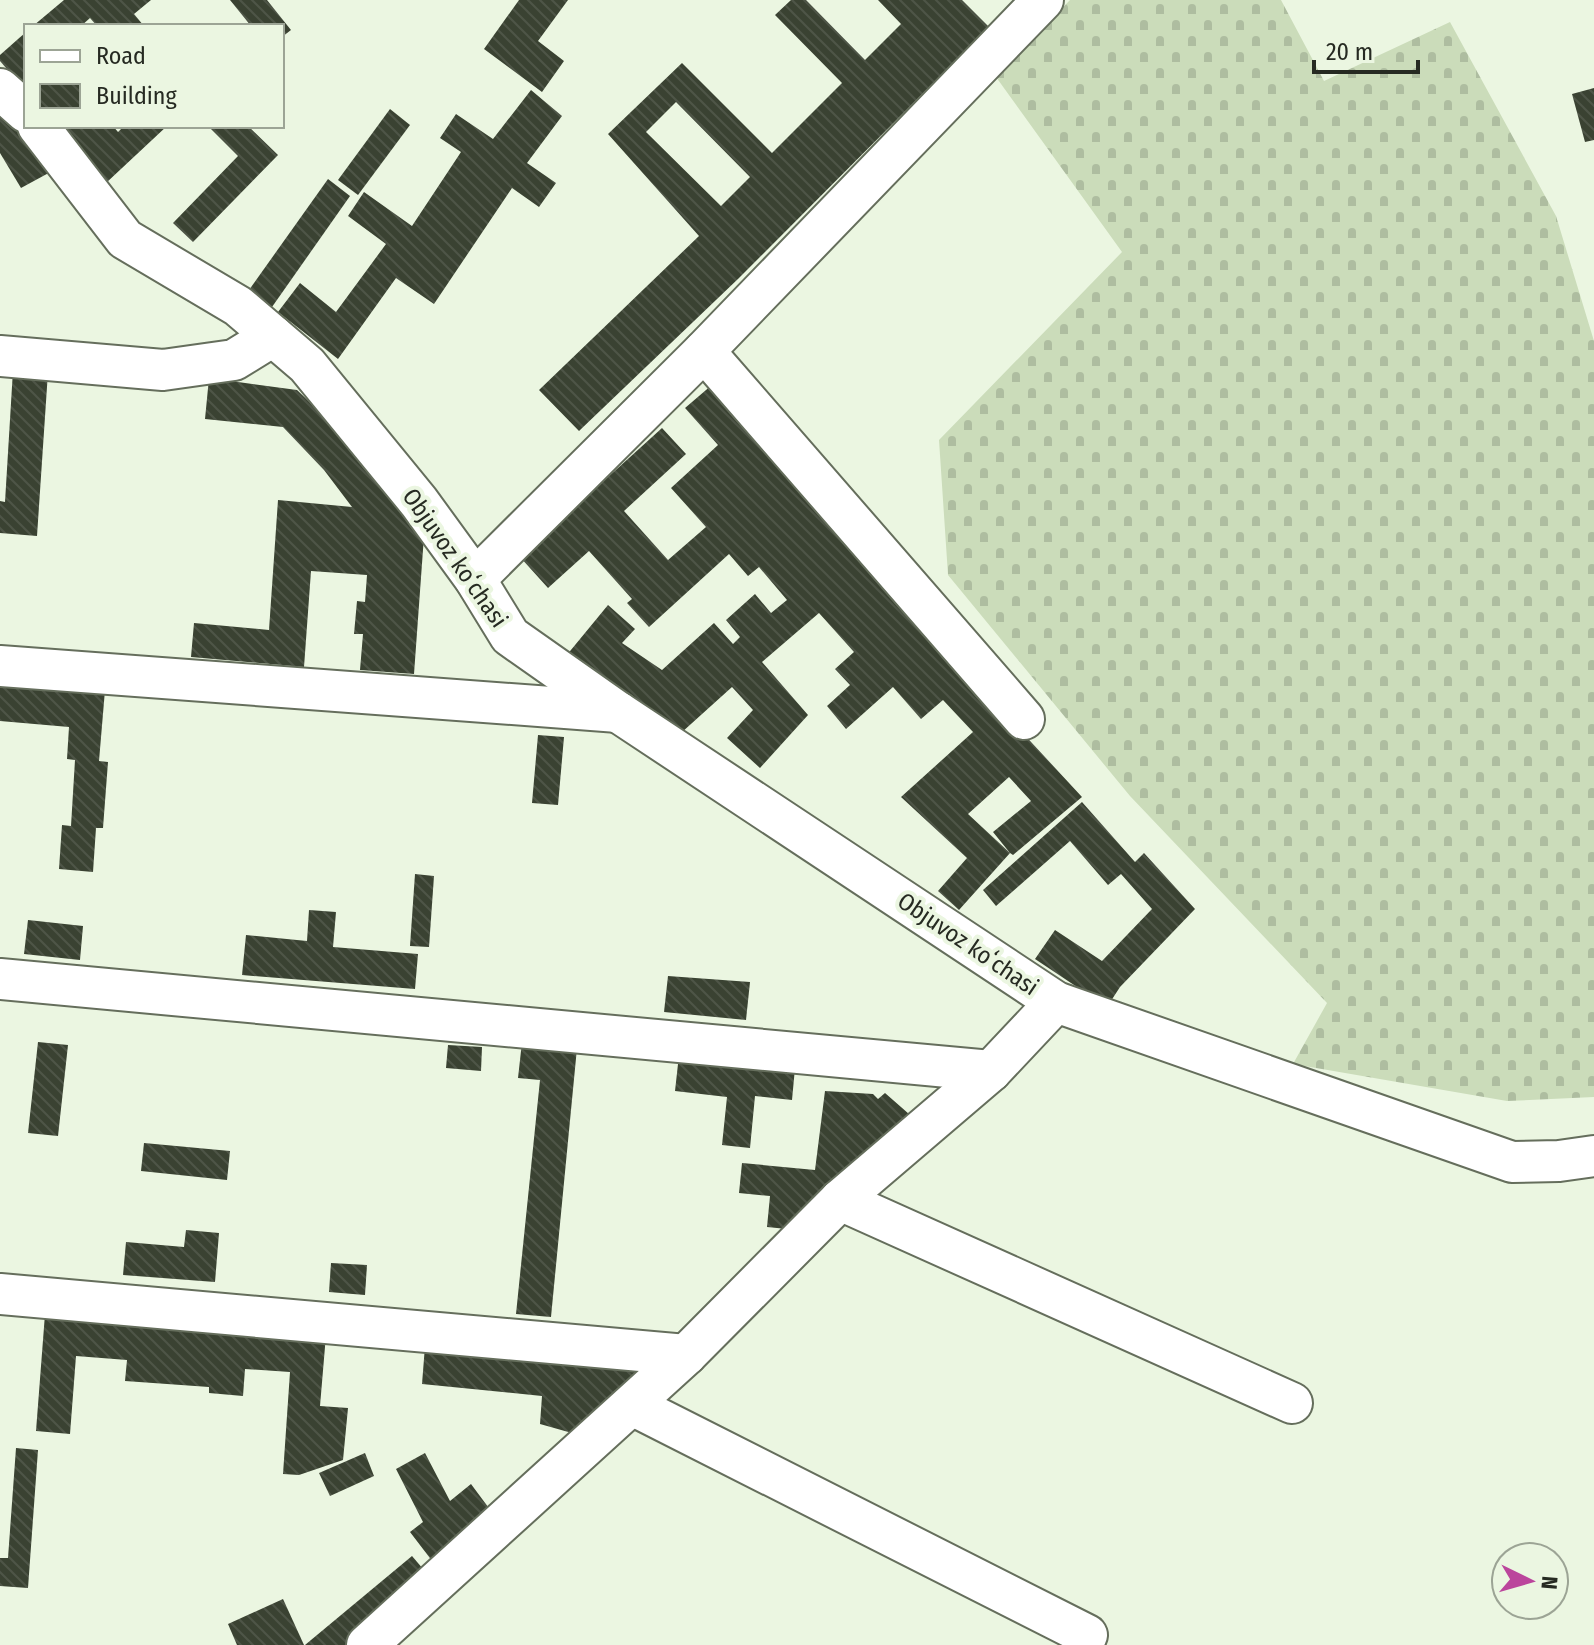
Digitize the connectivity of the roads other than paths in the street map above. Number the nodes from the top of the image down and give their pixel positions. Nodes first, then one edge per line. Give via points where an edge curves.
1 (1043, 0) edge
2 (0, 89) edge
3 (24, 110) edge
4 (40, 128) edge
5 (273, 336) junction
6 (704, 351) junction
7 (0, 356) edge
8 (475, 579) junction
9 (0, 666) edge
10 (618, 712) junction
11 (1024, 719) dead end
12 (0, 979) edge
13 (1056, 1002) junction
14 (991, 1071) junction
15 (1594, 1156) edge
16 (840, 1200) junction
17 (0, 1294) edge
18 (686, 1355) junction
19 (1292, 1403) dead end
20 (632, 1405) junction
21 (1087, 1635) dead end
22 (367, 1645) edge

1 - 6 street
2 - 3 street
4 - 5 street, Objuvoz koʻchasi via 125,239 238,306
5 - 7 street via 234,360 163,370
5 - 8 street, Objuvoz koʻchasi via 307,365 347,413
6 - 8 street
6 - 11 street
8 - 10 street, Objuvoz koʻchasi via 510,636
9 - 10 street
10 - 13 street, Objuvoz koʻchasi
12 - 14 street
13 - 14 street
13 - 15 street, Objuvoz koʻchasi via 1512,1162
14 - 16 street
16 - 18 street
16 - 19 street
17 - 18 street
18 - 20 street
20 - 21 street
20 - 22 street

